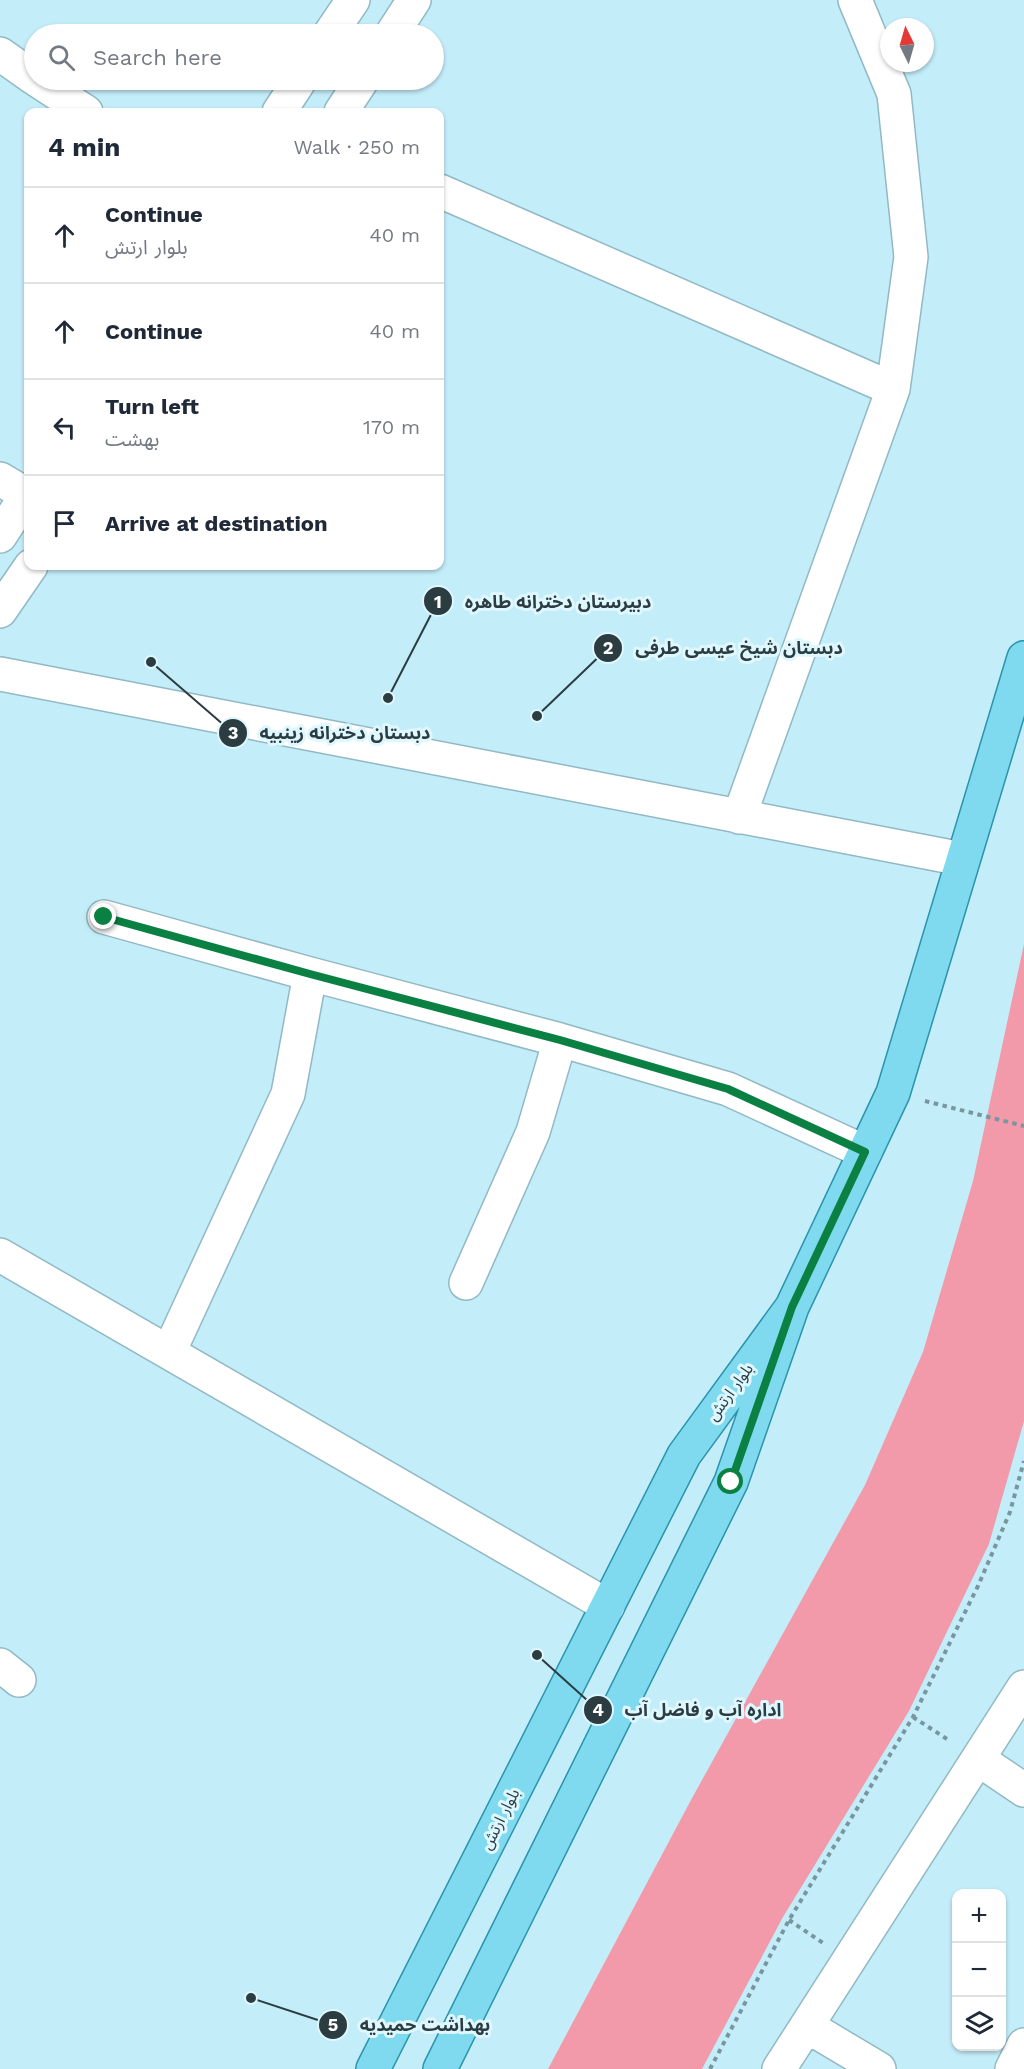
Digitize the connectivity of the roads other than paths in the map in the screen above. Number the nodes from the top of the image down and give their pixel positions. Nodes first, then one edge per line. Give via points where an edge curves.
1 (353, 0) edge
2 (414, 0) edge
3 (855, 0) edge
4 (337, 24) edge
5 (398, 24) edge
6 (0, 54) edge
7 (24, 71) edge
8 (53, 90) edge
9 (293, 90) edge
10 (355, 90) edge
11 (80, 108) edge
12 (282, 108) edge
13 (344, 108) edge
14 (444, 193) edge
15 (893, 389) junction
16 (19, 489) edge
17 (0, 536) edge
18 (28, 570) edge
19 (0, 611) edge
20 (1024, 658) edge
21 (0, 674) edge
22 (739, 817) junction
23 (962, 859) junction
24 (104, 917) dead end
25 (310, 974) junction
26 (560, 1040) junction
27 (865, 1152) junction
28 (0, 1255) edge
29 (466, 1283) dead end
30 (792, 1307) junction
31 (169, 1352) junction
32 (608, 1606) junction
33 (1024, 1687) edge
34 (978, 1759) junction
35 (1024, 1790) edge
36 (807, 2026) junction
37 (1024, 2045) edge
38 (373, 2069) edge
39 (440, 2069) edge
40 (779, 2069) edge
41 (879, 2069) edge
42 (1012, 2069) edge

1 - 4 street
2 - 5 street
3 - 15 street via 894,94 911,257
6 - 7 street
8 - 11 street
9 - 12 street
10 - 13 street
14 - 15 street
15 - 22 street
16 - 17 street
18 - 19 street
20 - 23 main road
21 - 22 street
22 - 23 street
23 - 27 main road via 893,1093
24 - 25 street
25 - 26 street
25 - 31 street via 288,1094
26 - 27 street via 728,1089
26 - 29 street via 533,1132
27 - 30 main road
28 - 31 street
30 - 32 main road, بلوار ارتش via 684,1455
30 - 39 main road, بلوار ارتش via 731,1482
31 - 32 street
32 - 38 main road, بلوار ارتش
33 - 34 street
34 - 35 street
34 - 36 street
36 - 40 street
36 - 41 street
37 - 42 street

